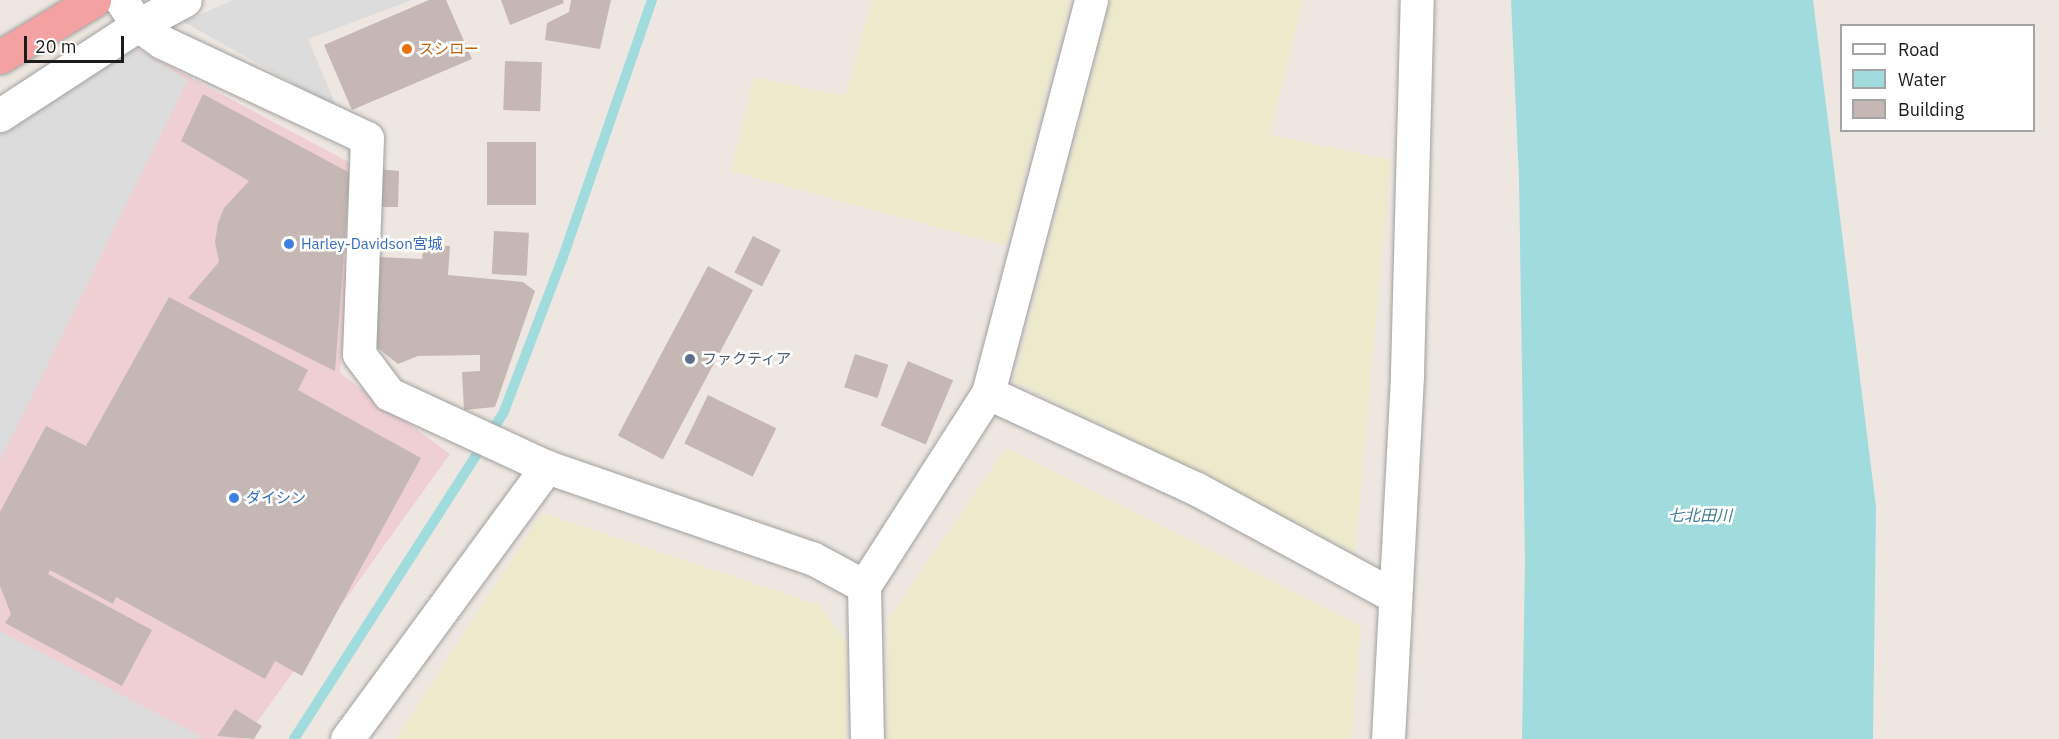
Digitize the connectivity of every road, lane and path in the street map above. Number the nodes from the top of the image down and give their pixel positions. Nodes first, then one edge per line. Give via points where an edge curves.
1 (94, 0) edge
2 (185, 0) edge
3 (1091, 0) edge
4 (1417, 0) edge
5 (129, 12) edge
6 (0, 57) edge
7 (0, 115) edge
8 (988, 393) junction
9 (539, 463) junction
10 (864, 586) junction
11 (1394, 596) junction
12 (347, 739) edge
13 (867, 739) edge
14 (1388, 739) edge

1 - 6 highway
2 - 5 street
3 - 8 street
4 - 11 street via 1407,372
5 - 7 street
5 - 9 street via 162,42 367,138 359,354 389,394
8 - 10 street
8 - 11 street via 1197,489
9 - 10 street via 812,558
9 - 12 street
10 - 13 street
11 - 14 street

